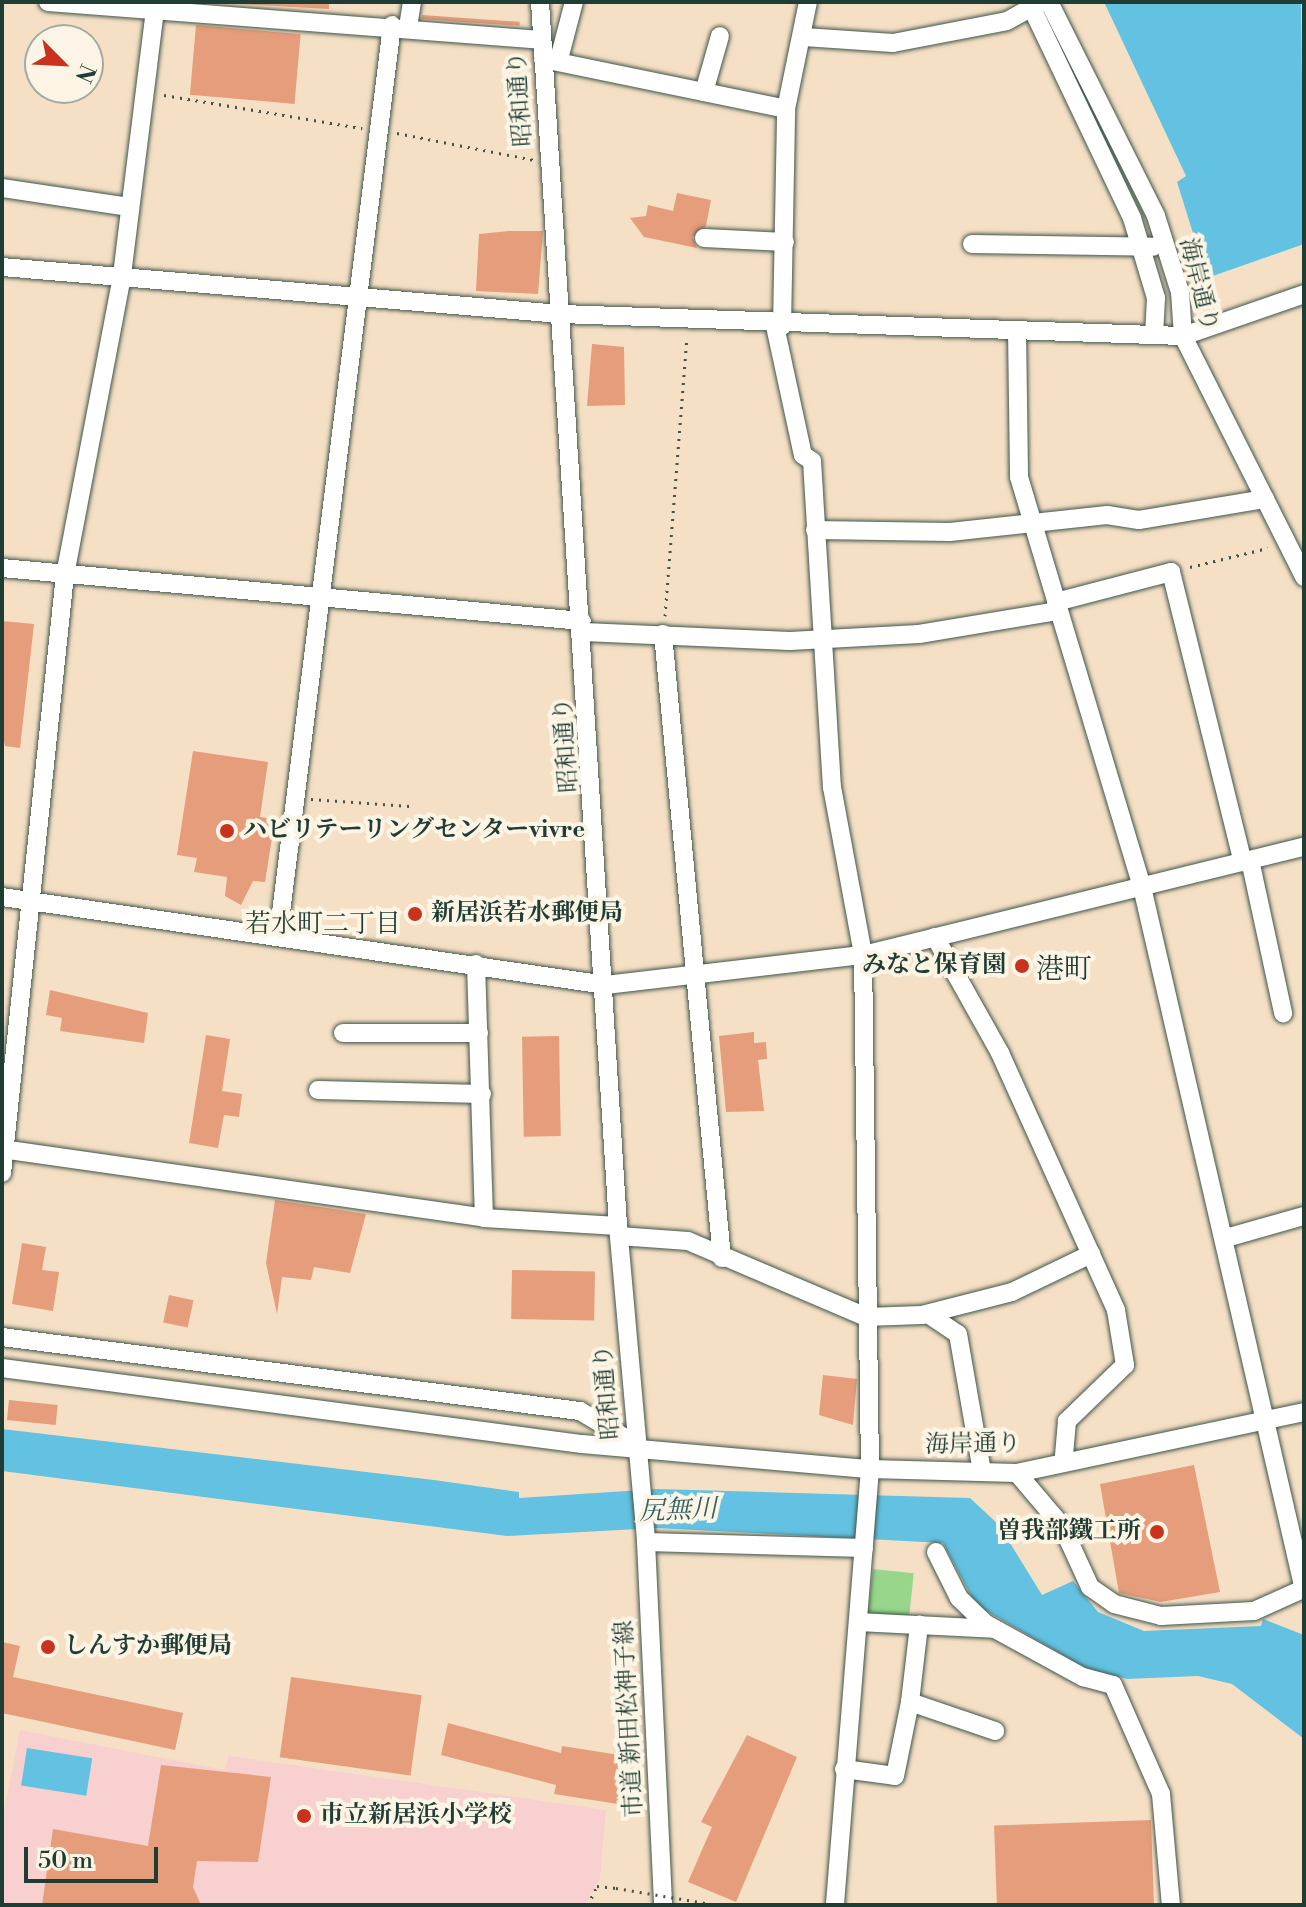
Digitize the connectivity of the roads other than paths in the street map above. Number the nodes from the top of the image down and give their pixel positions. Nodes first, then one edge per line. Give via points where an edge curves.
1 (48, 2) edge
2 (412, 2) edge
3 (540, 2) edge
4 (574, 2) edge
5 (808, 2) edge
6 (1038, 3) edge
7 (156, 4) edge
8 (400, 26) junction
9 (720, 36) dead end
10 (804, 37) junction
11 (541, 40) junction
12 (551, 59) junction
13 (704, 92) junction
14 (786, 109) junction
15 (2, 188) edge
16 (129, 207) junction
17 (704, 238) dead end
18 (785, 242) junction
19 (972, 244) dead end
20 (1142, 247) junction
21 (1165, 247) junction
22 (2, 267) edge
23 (122, 275) junction
24 (1304, 294) edge
25 (357, 297) junction
26 (561, 314) junction
27 (778, 326) junction
28 (1017, 330) junction
29 (1154, 335) junction
30 (1183, 336) junction
31 (1265, 499) junction
32 (1032, 526) junction
33 (815, 530) junction
34 (2, 568) edge
35 (65, 575) junction
36 (1304, 577) edge
37 (322, 597) junction
38 (1057, 606) junction
39 (583, 626) junction
40 (663, 634) junction
41 (822, 639) junction
42 (1304, 847) edge
43 (1247, 861) junction
44 (1142, 887) junction
45 (2, 897) edge
46 (31, 902) junction
47 (278, 937) junction
48 (935, 937) junction
49 (863, 955) junction
50 (476, 964) junction
51 (693, 978) junction
52 (606, 985) junction
53 (1283, 1013) dead end
54 (343, 1033) dead end
55 (479, 1033) junction
56 (318, 1090) dead end
57 (482, 1094) junction
58 (3, 1149) edge
59 (2, 1173) edge
60 (1304, 1216) edge
61 (484, 1218) junction
62 (618, 1231) junction
63 (1226, 1238) junction
64 (1091, 1254) junction
65 (722, 1258) junction
66 (928, 1314) junction
67 (866, 1317) junction
68 (2, 1337) edge
69 (2, 1368) edge
70 (1304, 1412) edge
71 (1270, 1419) junction
72 (637, 1444) junction
73 (1064, 1459) junction
74 (870, 1469) junction
75 (982, 1472) junction
76 (1017, 1473) junction
77 (646, 1537) junction
78 (864, 1544) junction
79 (936, 1552) dead end
80 (1303, 1589) edge
81 (858, 1622) junction
82 (919, 1625) junction
83 (994, 1629) junction
84 (910, 1702) junction
85 (995, 1731) dead end
86 (844, 1769) junction
87 (666, 1904) edge
88 (835, 1905) edge
89 (1171, 1905) edge

1 - 7 street
2 - 8 street
3 - 11 street, 昭和通り
4 - 12 street
5 - 10 street
6 - 10 street via 1007,21 893,43
6 - 20 street
6 - 21 street, 海岸通り
7 - 8 street
7 - 16 street
8 - 11 street
8 - 25 street via 378,131
9 - 13 street
10 - 14 street
11 - 12 street, 昭和通り
12 - 13 street
12 - 26 street, 昭和通り via 550,164
13 - 14 street
14 - 18 street
15 - 16 street
16 - 23 street
17 - 18 street
18 - 27 street
19 - 20 street
20 - 21 street
20 - 29 street via 1156,298
21 - 30 street, 海岸通り
22 - 23 street
23 - 25 street
23 - 35 street
24 - 30 street
25 - 26 street
25 - 37 street
26 - 27 street
26 - 39 street, 昭和通り
27 - 28 street
27 - 33 street via 803,455 812,461
28 - 29 street
28 - 32 street via 1019,477
29 - 30 street
30 - 31 street, 海岸通り
31 - 32 street via 1189,515
31 - 36 street, 海岸通り
32 - 33 street
32 - 38 street
33 - 41 street
34 - 35 street
35 - 37 street
35 - 46 street
37 - 39 street
37 - 47 street
38 - 41 street via 919,634
38 - 43 street via 1171,572
38 - 44 street
39 - 40 street
39 - 52 street, 昭和通り
40 - 41 street
40 - 51 street
41 - 49 street via 832,787
42 - 43 street
43 - 44 street
43 - 53 street
44 - 48 street
44 - 63 street
45 - 46 street
46 - 47 street
46 - 58 street
47 - 50 street
48 - 49 street
48 - 64 street via 1000,1053
49 - 51 street
49 - 67 street
50 - 52 street
50 - 55 street
51 - 52 street
51 - 65 street
52 - 62 street, 昭和通り
54 - 55 street
55 - 57 street
56 - 57 street
57 - 61 street
58 - 59 street
58 - 61 street
60 - 63 street
61 - 62 street
62 - 65 street via 688,1241
62 - 72 street, 昭和通り
63 - 71 street
64 - 66 street via 1012,1292
64 - 73 street via 1116,1310 1125,1365 1067,1421
65 - 67 street
66 - 67 street
66 - 75 street via 958,1334
67 - 74 street
68 - 72 street via 580,1411
69 - 72 street, 海岸通り via 582,1444
70 - 71 street, 海岸通り
71 - 73 street, 海岸通り
71 - 80 street
72 - 74 street, 海岸通り
72 - 77 street, 昭和通り
73 - 76 street, 海岸通り
74 - 75 street, 海岸通り
74 - 78 street
75 - 76 street, 海岸通り
76 - 80 street via 1062,1526 1082,1577 1114,1604 1161,1616 1254,1611
77 - 78 street
77 - 87 street, 市道 新田松神子線
78 - 81 street
79 - 83 street via 959,1598
81 - 82 street
81 - 86 street
82 - 83 street
82 - 84 street
83 - 89 street via 1083,1677 1113,1685 1161,1794
84 - 85 street
84 - 86 street via 895,1776
86 - 88 street

